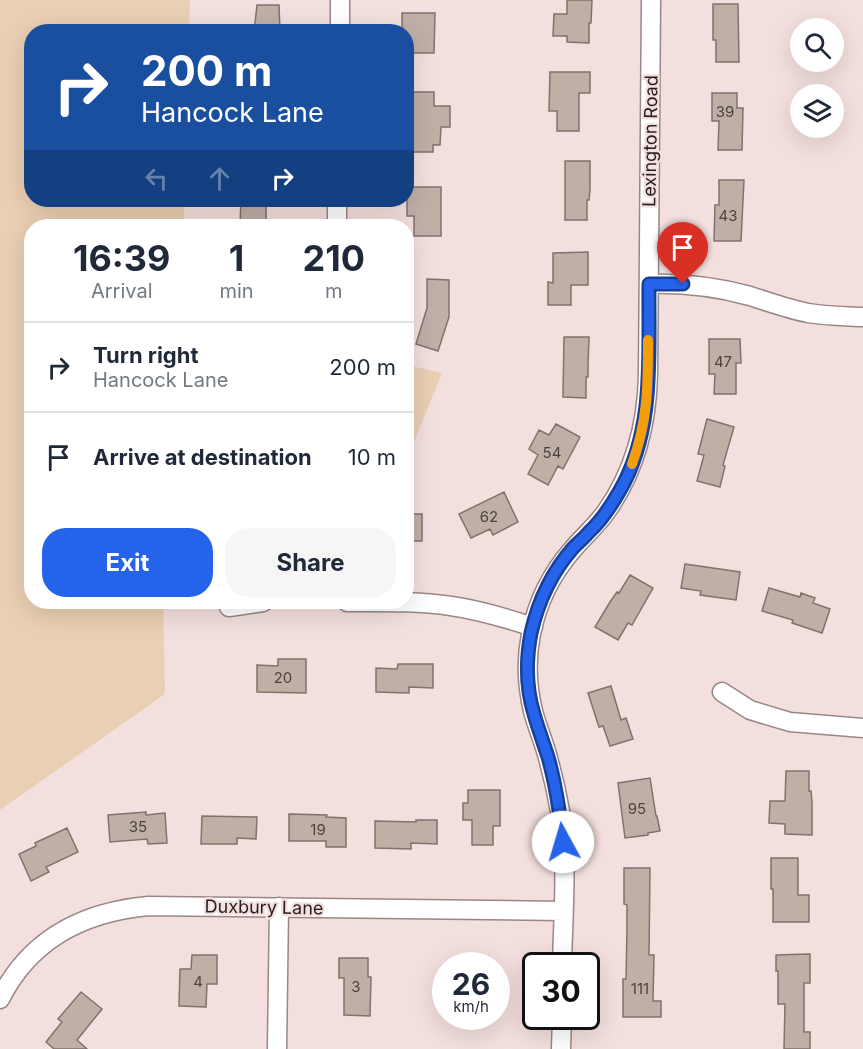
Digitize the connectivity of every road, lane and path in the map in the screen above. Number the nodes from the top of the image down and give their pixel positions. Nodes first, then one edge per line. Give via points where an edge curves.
1 (340, 0) edge
2 (651, 0) edge
3 (339, 24) edge
4 (649, 284) junction
5 (863, 317) edge
6 (414, 603) edge
7 (533, 627) junction
8 (722, 692) dead end
9 (863, 728) edge
10 (279, 908) junction
11 (563, 911) junction
12 (562, 952) edge
13 (0, 999) edge
14 (562, 1030) edge
15 (277, 1049) edge
16 (561, 1049) edge

1 - 3 street
2 - 4 street, Lexington Road
4 - 5 street via 706,287 809,313
4 - 7 street, Lexington Road via 647,399 638,447 610,506 551,580
6 - 7 street via 492,614
7 - 11 street, Lexington Road via 529,692 560,813
8 - 9 street via 750,710 790,722
10 - 11 street, Duxbury Lane
10 - 13 street, Duxbury Lane via 148,906 107,912 71,926 40,947 20,968
10 - 15 street
11 - 12 street, Lexington Road
14 - 16 street

